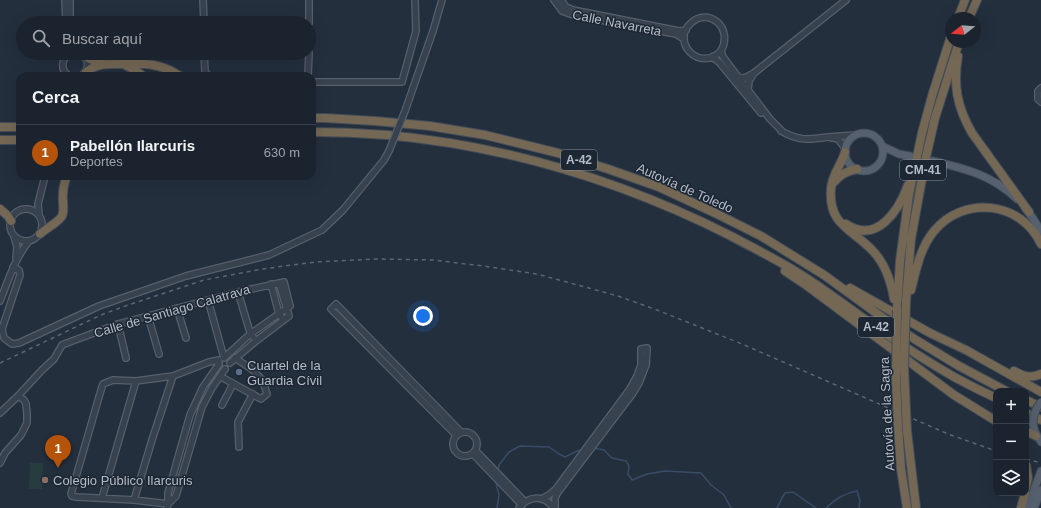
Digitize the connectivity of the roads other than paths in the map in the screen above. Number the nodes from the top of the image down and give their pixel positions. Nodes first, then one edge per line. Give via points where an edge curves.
1 (65, 0) edge
2 (70, 0) edge
3 (204, 0) edge
4 (309, 0) edge
5 (415, 0) edge
6 (442, 0) edge
7 (554, 0) edge
8 (561, 0) edge
9 (846, 0) edge
10 (965, 0) edge
11 (976, 1) edge
12 (960, 12) edge
13 (974, 12) edge
14 (66, 16) edge
15 (70, 16) edge
16 (204, 16) edge
17 (309, 16) edge
18 (686, 30) junction
19 (684, 39) junction
20 (947, 48) edge
21 (957, 48) edge
22 (961, 48) edge
23 (721, 51) junction
24 (712, 58) junction
25 (64, 60) edge
26 (85, 60) edge
27 (93, 60) edge
28 (204, 60) edge
29 (308, 60) edge
30 (104, 64) junction
31 (120, 64) junction
32 (66, 72) edge
33 (85, 72) edge
34 (87, 72) edge
35 (138, 72) edge
36 (173, 72) edge
37 (206, 72) edge
38 (308, 72) edge
39 (754, 73) junction
40 (738, 77) junction
41 (316, 82) edge
42 (1041, 88) edge
43 (748, 90) junction
44 (1041, 102) edge
45 (316, 118) edge
46 (16, 126) edge
47 (0, 127) edge
48 (316, 132) edge
49 (783, 132) junction
50 (854, 135) junction
51 (828, 137) junction
52 (0, 140) edge
53 (16, 140) edge
54 (882, 146) junction
55 (845, 150) junction
56 (900, 154) junction
57 (910, 156) dead end
58 (880, 160) junction
59 (932, 161) dead end
60 (857, 169) junction
61 (914, 174) junction
62 (44, 180) edge
63 (66, 180) edge
64 (831, 186) junction
65 (40, 192) junction
66 (27, 209) junction
67 (0, 210) edge
68 (1029, 212) junction
69 (39, 215) junction
70 (837, 217) junction
71 (11, 221) junction
72 (1041, 231) edge
73 (40, 234) junction
74 (14, 236) junction
75 (30, 241) junction
76 (1041, 244) edge
77 (759, 251) junction
78 (14, 265) junction
79 (824, 275) junction
80 (271, 284) junction
81 (238, 292) junction
82 (896, 298) junction
83 (0, 300) edge
84 (208, 300) junction
85 (906, 302) junction
86 (288, 307) junction
87 (177, 308) junction
88 (279, 314) junction
89 (148, 316) junction
90 (284, 321) junction
91 (118, 324) junction
92 (251, 334) junction
93 (186, 338) dead end
94 (256, 341) junction
95 (966, 350) junction
96 (159, 354) dead end
97 (126, 358) dead end
98 (235, 358) junction
99 (221, 360) junction
100 (230, 363) junction
101 (225, 369) junction
102 (1041, 374) edge
103 (173, 376) junction
104 (223, 378) dead end
105 (136, 381) junction
106 (233, 384) junction
107 (941, 385) junction
108 (1000, 388) edge
109 (1041, 392) edge
110 (253, 394) junction
111 (18, 396) junction
112 (993, 396) edge
113 (1029, 401) edge
114 (1041, 402) edge
115 (222, 405) dead end
116 (1041, 407) edge
117 (0, 413) edge
118 (993, 414) edge
119 (1029, 414) edge
120 (993, 419) edge
121 (1041, 420) edge
122 (1029, 432) edge
123 (459, 434) junction
124 (1039, 439) edge
125 (239, 447) dead end
126 (474, 453) junction
127 (1, 460) edge
128 (1041, 471) edge
129 (1041, 490) edge
130 (1024, 496) edge
131 (102, 498) junction
132 (541, 498) junction
133 (134, 500) junction
134 (522, 505) edge
135 (168, 506) edge
136 (554, 508) edge
137 (907, 508) edge
138 (916, 508) edge
139 (1021, 508) edge
140 (1027, 508) edge
141 (1034, 508) edge

1 - 14 street
2 - 15 street
3 - 16 street
4 - 17 street
5 - 41 street via 416,31 402,82
6 - 78 street, bridge via 389,151 343,210 322,230 269,255 186,276 99,306 12,344 4,338 2,329 20,275
7 - 19 street, Calle Navarreta via 562,11 573,15 676,34
8 - 18 street, Calle Navarreta via 573,10 679,31
9 - 39 street
10 - 12 highway
11 - 13 highway
18 - 19 street
18 - 23 street via 695,20 715,20 724,31 724,45
19 - 24 street via 684,44 692,55
20 - 61 highway, CM-41 via 922,133
21 - 85 highway, Autovía de la Sagra / CM-41 via 935,118 926,157 911,239
22 - 68 highway via 956,82 965,121
23 - 24 street
23 - 40 street via 725,61
24 - 49 street via 719,62 768,122
25 - 32 street
26 - 33 street via 88,68
27 - 30 highway
28 - 37 street
29 - 38 street
30 - 31 highway
30 - 34 highway
31 - 35 highway
31 - 36 highway via 153,64
39 - 40 street via 745,78
39 - 43 street via 749,81
40 - 43 street
42 - 44 street via 1038,91 1038,99
43 - 49 street
45 - 79 highway, Autovía de Toledo / A-42 via 430,126 485,135 558,153 659,187 716,213 761,236
46 - 47 highway
48 - 77 highway, Autovía de Toledo / A-42 via 388,135 437,141 553,166 631,191 700,221
49 - 51 street via 805,140
50 - 51 street
50 - 54 main road via 871,134
50 - 55 main road
51 - 55 street via 838,140
52 - 53 highway
54 - 56 main road
54 - 58 main road
55 - 60 main road via 848,163
55 - 64 highway
56 - 57 main road
56 - 58 main road
58 - 60 main road via 868,170
59 - 68 main road via 963,168 986,177 1016,197
60 - 64 highway via 842,173
61 - 70 highway via 899,205 878,227 870,230 855,229
61 - 82 highway, CM-41 via 905,219
62 - 65 street
63 - 73 highway via 62,217
64 - 70 highway via 832,204
65 - 66 street via 32,206
65 - 69 street
66 - 69 street
66 - 71 street via 16,213
67 - 71 highway
68 - 72 main road
69 - 73 street via 42,220
70 - 82 highway via 846,230 871,249 880,260
71 - 74 street via 10,228
73 - 75 street
74 - 75 street via 21,241
74 - 78 street via 17,252
75 - 78 street
76 - 85 highway via 1026,223 1007,211 984,206 963,210 942,223 927,242
77 - 107 highway
77 - 112 highway, Autovía de Toledo / A-42 via 802,275 914,353
78 - 83 street
79 - 95 highway
79 - 108 highway, Autovía de Toledo / A-42 via 916,340
80 - 81 street, Calle de Santiago Calatrava
80 - 86 street, Calle de Santiago Calatrava via 279,283
80 - 88 street
81 - 84 street, Calle de Santiago Calatrava
81 - 92 street
82 - 137 highway, Autovía de la Sagra, bridge via 898,427
84 - 87 street, Calle de Santiago Calatrava
84 - 99 street
85 - 138 highway, Autovía de la Sagra / CM-41, bridge via 904,367 907,431
86 - 88 street
86 - 90 street via 289,316
87 - 89 street, Calle de Santiago Calatrava
87 - 93 street
88 - 90 street
88 - 92 street
89 - 91 street, Calle de Santiago Calatrava
89 - 96 street
90 - 94 street
91 - 97 street
91 - 111 street, Calle de Santiago Calatrava via 62,345 54,359
92 - 94 street
92 - 99 street
94 - 98 street
95 - 102 highway via 980,354 1024,376
95 - 109 highway
98 - 100 street
98 - 110 street via 253,370 263,381 267,394 260,399
99 - 100 street via 228,359
99 - 101 street via 221,368
99 - 103 street
99 - 135 street via 203,387 190,415 168,493
100 - 101 street
101 - 135 street via 202,407 176,496
103 - 105 street
103 - 133 street
104 - 106 street
105 - 131 street
105 - 131 street via 113,380 103,384 71,494 77,497
106 - 110 street
106 - 115 street
107 - 118 highway
107 - 120 highway
110 - 125 street via 238,422
111 - 117 street, Calle de Santiago Calatrava
111 - 127 street via 26,404 27,423
113 - 116 highway
114 - 124 main road, bridge via 1034,414 1033,424
119 - 121 highway
122 - 124 highway
123 - 123 street via 336,304 331,309
123 - 126 street via 467,432 474,436 478,443
123 - 126 street via 453,443 457,454 465,457
126 - 134 street
128 - 140 main road
129 - 141 main road
130 - 139 highway
131 - 133 street
132 - 134 street via 528,500
132 - 136 street
132 - 136 street via 556,489 630,389 637,376 641,349 647,348 646,365 639,383 558,492
133 - 135 street

